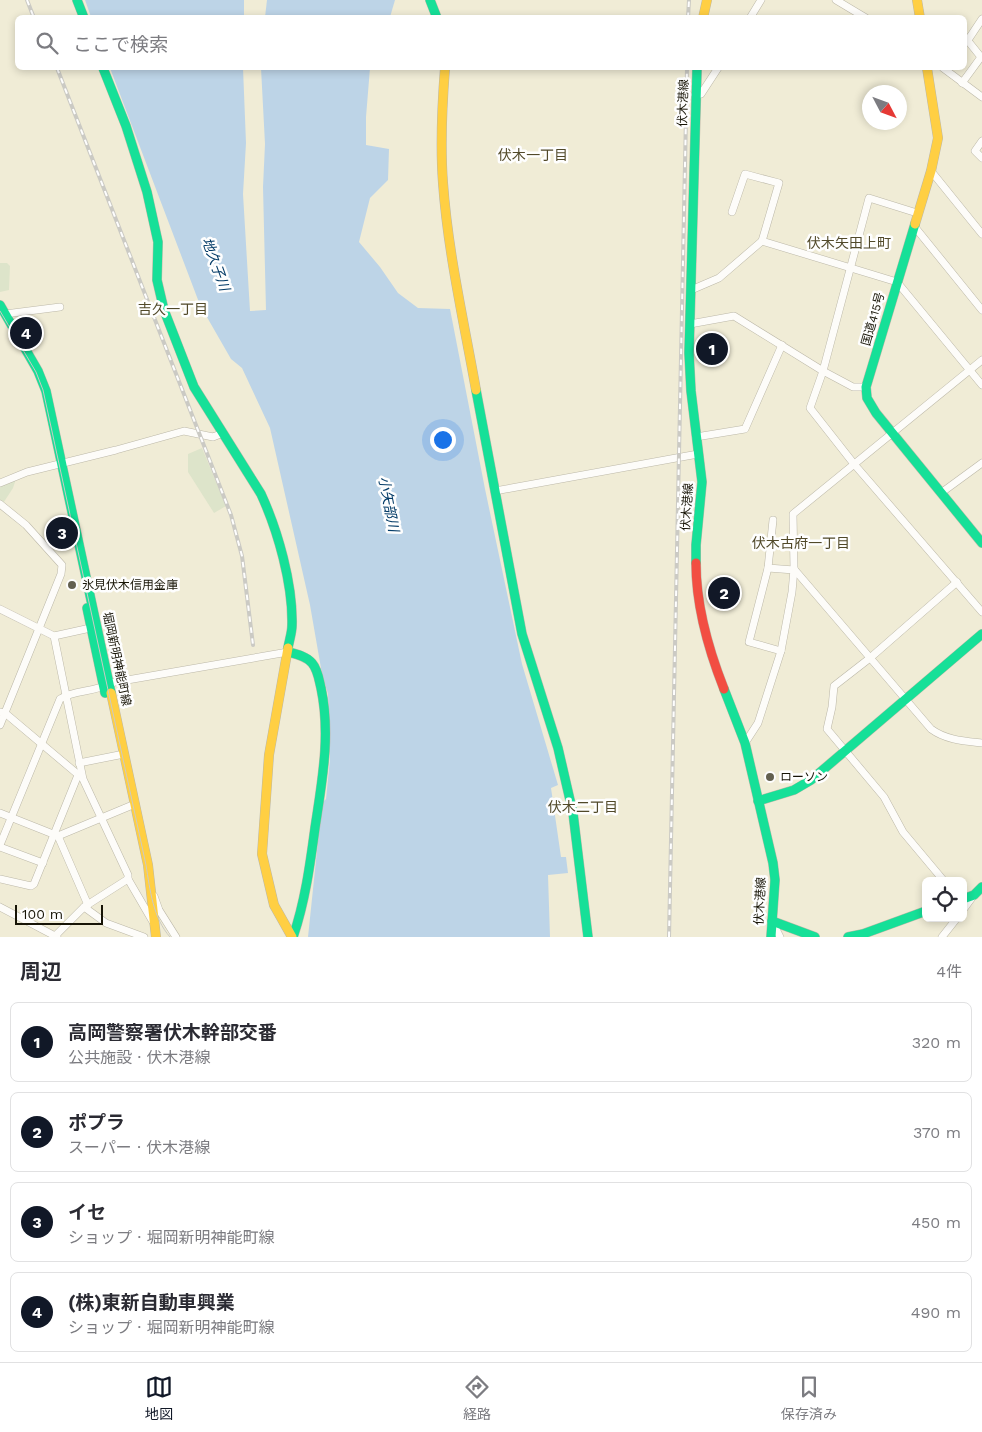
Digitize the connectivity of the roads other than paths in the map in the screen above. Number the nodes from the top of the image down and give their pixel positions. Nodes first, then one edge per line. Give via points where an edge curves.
1 (77, 0) edge
2 (430, 0) edge
3 (707, 0) edge
4 (761, 0) edge
5 (836, 0) edge
6 (916, 0) edge
7 (83, 15) edge
8 (436, 15) edge
9 (704, 15) edge
10 (752, 15) edge
11 (861, 15) edge
12 (920, 15) edge
13 (981, 22) edge
14 (967, 37) edge
15 (967, 39) edge
16 (104, 70) edge
17 (445, 70) edge
18 (698, 70) edge
19 (717, 70) edge
20 (927, 70) edge
21 (945, 70) edge
22 (962, 83) junction
23 (696, 95) junction
24 (982, 97) edge
25 (982, 141) edge
26 (982, 158) edge
27 (931, 171) junction
28 (732, 212) dead end
29 (917, 214) junction
30 (914, 226) junction
31 (982, 234) edge
32 (762, 241) junction
33 (851, 267) junction
34 (897, 282) junction
35 (691, 290) junction
36 (0, 305) edge
37 (60, 307) dead end
38 (982, 310) edge
39 (2, 315) edge
40 (690, 324) junction
41 (782, 345) junction
42 (982, 360) edge
43 (970, 370) junction
44 (823, 371) junction
45 (982, 385) edge
46 (866, 387) junction
47 (893, 432) junction
48 (224, 433) junction
49 (696, 437) junction
50 (698, 454) junction
51 (982, 463) edge
52 (59, 464) junction
53 (854, 464) junction
54 (0, 483) edge
55 (495, 491) junction
56 (942, 494) junction
57 (0, 504) edge
58 (773, 520) dead end
59 (982, 543) edge
60 (768, 568) junction
61 (794, 570) junction
62 (957, 582) junction
63 (0, 609) edge
64 (982, 612) edge
65 (95, 627) junction
66 (39, 628) junction
67 (982, 634) edge
68 (54, 636) junction
69 (781, 651) junction
70 (288, 652) junction
71 (870, 658) junction
72 (107, 685) junction
73 (66, 695) junction
74 (904, 699) junction
75 (2, 712) edge
76 (0, 725) edge
77 (42, 743) junction
78 (745, 743) junction
79 (982, 743) edge
80 (844, 750) junction
81 (122, 754) junction
82 (79, 763) junction
83 (80, 777) junction
84 (758, 801) junction
85 (132, 804) junction
86 (0, 813) edge
87 (100, 817) junction
88 (11, 818) junction
89 (56, 835) junction
90 (0, 846) edge
91 (43, 863) junction
92 (941, 877) edge
93 (0, 879) edge
94 (128, 879) junction
95 (151, 886) junction
96 (982, 887) edge
97 (974, 895) junction
98 (967, 898) edge
99 (967, 905) edge
100 (86, 906) junction
101 (0, 907) edge
102 (152, 910) junction
103 (922, 913) edge
104 (772, 921) junction
105 (154, 922) junction
106 (954, 922) edge
107 (863, 935) edge
108 (56, 937) edge
109 (144, 937) edge
110 (156, 937) edge
111 (176, 937) edge
112 (292, 937) edge
113 (588, 937) edge
114 (770, 937) edge
115 (780, 937) edge
116 (815, 937) edge
117 (848, 937) edge
118 (942, 937) edge

1 - 7 main road
2 - 8 main road
3 - 9 main road
4 - 10 street
5 - 11 street
6 - 12 main road
13 - 14 street
15 - 22 street via 981,57
16 - 48 main road via 147,192 158,242 157,280 164,310 194,387
17 - 55 main road via 442,153 448,227
18 - 23 main road, 伏木港線
19 - 23 street via 701,94
20 - 27 main road, 国道415号 via 938,138
21 - 22 street
22 - 24 street
23 - 35 main road, 伏木港線
25 - 26 street via 975,151
27 - 29 main road, 国道415号
27 - 31 street
28 - 32 street via 745,174 779,183
29 - 30 main road, 国道415号
29 - 33 street via 869,198
30 - 34 main road, 国道415号
30 - 38 street
32 - 33 street
32 - 35 street via 719,278
33 - 34 street
33 - 44 street
34 - 43 street
34 - 46 main road, 国道415号
35 - 40 main road, 伏木港線
36 - 39 main road, 堀岡新明神能町線
37 - 39 street
39 - 52 main road, 堀岡新明神能町線 via 43,382
40 - 41 street via 734,316
40 - 49 main road, 伏木港線 via 690,384
41 - 44 street
41 - 49 street via 745,429
42 - 43 street
43 - 45 street
43 - 47 street
44 - 46 street via 853,388
44 - 53 street via 810,408
46 - 47 main road via 876,413
47 - 53 street
47 - 56 main road
48 - 52 street via 213,437 184,431
48 - 70 main road via 270,512 287,573 292,626
49 - 50 main road, 伏木港線
50 - 55 street
50 - 78 main road, 伏木港線 via 702,482 696,569 702,614 714,662
51 - 56 street
52 - 54 street
52 - 65 main road, 堀岡新明神能町線
53 - 61 street via 793,514
53 - 62 street
55 - 113 main road via 522,634 558,748 573,813
56 - 59 main road
57 - 66 street via 26,525 62,565
58 - 60 street
60 - 61 street
60 - 69 street via 749,642
61 - 69 street
61 - 71 street
62 - 64 street
62 - 71 street
63 - 66 street
65 - 68 street
65 - 72 main road, 堀岡新明神能町線
66 - 68 street
66 - 75 street
67 - 74 main road
68 - 73 street
69 - 78 street via 758,723
70 - 72 street
70 - 112 main road via 277,703 262,840 274,905
70 - 112 main road via 312,662 317,672 324,699 326,731 305,900
71 - 74 street
71 - 80 street via 834,686 827,729
72 - 73 street
72 - 81 main road, 堀岡新明神能町線
73 - 77 street via 60,699
73 - 82 street
74 - 79 street via 939,734
74 - 80 main road
75 - 76 street
75 - 77 street
77 - 83 street
77 - 88 street
78 - 84 main road, 伏木港線
80 - 84 main road via 811,780 794,790
80 - 92 street via 884,797 903,832
81 - 82 street
81 - 85 main road, 堀岡新明神能町線
82 - 83 street
83 - 87 street
83 - 89 street
84 - 104 main road, 伏木港線 via 775,880
85 - 87 street
85 - 95 main road, 堀岡新明神能町線
85 - 102 main road, 堀岡新明神能町線
86 - 88 street
87 - 89 street
87 - 94 street
88 - 89 street
88 - 90 street
89 - 91 street
89 - 100 street
90 - 91 street
91 - 93 street via 31,886
94 - 100 street
94 - 105 street
95 - 102 main road, 堀岡新明神能町線
95 - 111 street via 159,910
96 - 97 main road
97 - 98 main road
97 - 99 street
100 - 108 street
100 - 109 street via 106,923
101 - 108 street
102 - 105 main road, 堀岡新明神能町線
103 - 107 main road
104 - 114 main road, 伏木港線
104 - 115 street
104 - 116 main road
105 - 110 main road, 堀岡新明神能町線
106 - 118 street
107 - 117 main road

